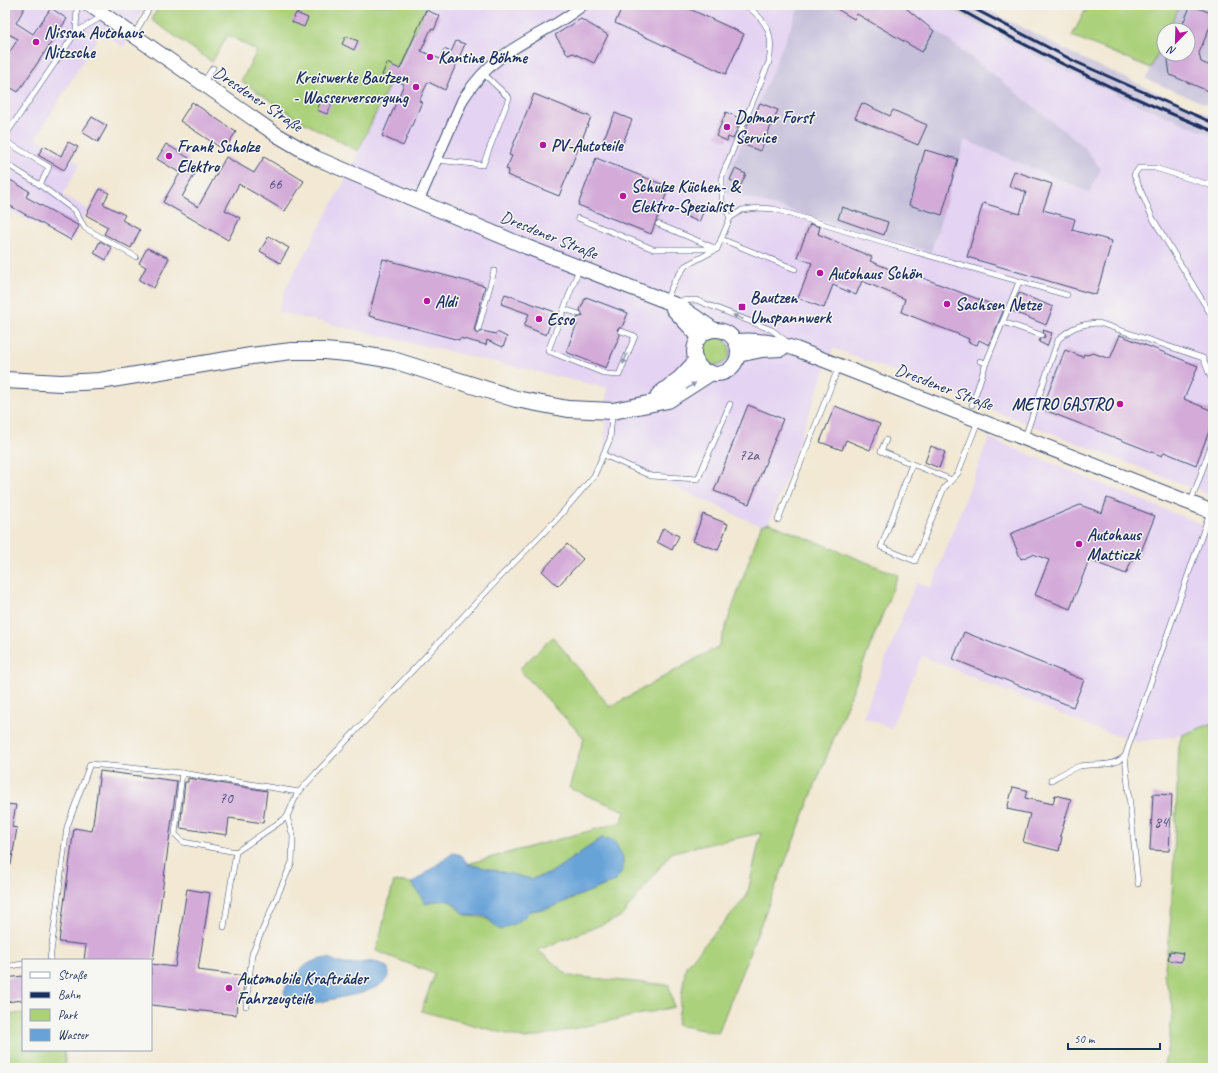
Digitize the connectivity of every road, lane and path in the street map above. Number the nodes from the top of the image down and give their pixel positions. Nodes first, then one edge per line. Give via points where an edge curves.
1 (77, 5) edge
2 (90, 5) edge
3 (151, 5) edge
4 (583, 5) edge
5 (746, 5) edge
6 (104, 14) junction
7 (76, 32) junction
8 (134, 36) junction
9 (213, 68) dead end
10 (483, 73) junction
11 (203, 84) junction
12 (5, 136) edge
13 (5, 141) edge
14 (436, 160) junction
15 (5, 164) edge
16 (40, 185) junction
17 (1213, 186) edge
18 (419, 200) junction
19 (578, 218) dead end
20 (730, 218) junction
21 (658, 224) dead end
22 (721, 239) junction
23 (717, 249) junction
24 (136, 257) dead end
25 (580, 268) junction
26 (795, 269) dead end
27 (494, 271) dead end
28 (1019, 282) junction
29 (1067, 295) dead end
30 (665, 302) junction
31 (564, 309) junction
32 (578, 314) dead end
33 (1213, 318) edge
34 (1003, 322) junction
35 (478, 330) dead end
36 (713, 330) junction
37 (621, 331) dead end
38 (1041, 335) dead end
39 (699, 337) junction
40 (737, 348) junction
41 (796, 349) junction
42 (980, 361) dead end
43 (696, 362) junction
44 (986, 363) junction
45 (840, 366) junction
46 (710, 373) junction
47 (5, 380) edge
48 (1213, 383) edge
49 (730, 404) dead end
50 (645, 405) junction
51 (972, 405) dead end
52 (613, 411) junction
53 (978, 420) junction
54 (1024, 438) junction
55 (886, 440) dead end
56 (1213, 440) edge
57 (604, 455) junction
58 (912, 464) junction
59 (952, 480) junction
60 (1191, 503) junction
61 (1212, 511) edge
62 (778, 520) dead end
63 (1125, 756) junction
64 (182, 772) junction
65 (1051, 780) dead end
66 (299, 792) junction
67 (287, 817) junction
68 (236, 852) junction
69 (1138, 884) dead end
70 (224, 927) dead end
71 (50, 959) edge
72 (22, 964) edge
73 (5, 967) edge
74 (246, 1006) dead end

1 - 7 lane
2 - 6 main road, Dresdener Straße
3 - 8 lane
4 - 10 street via 499,58
5 - 20 lane via 760,16 769,31 771,48 769,62 722,176 722,201
6 - 7 lane
6 - 8 main road, Dresdener Straße
7 - 12 lane
8 - 11 main road, Dresdener Straße
9 - 11 lane
10 - 14 street via 463,99
10 - 14 lane via 510,98 483,165
11 - 18 main road, Dresdener Straße via 277,135 316,158
13 - 16 lane via 49,167
14 - 18 street
15 - 16 lane
16 - 24 lane via 74,210 84,228
17 - 33 lane via 1155,168 1139,168 1134,175 1152,217
18 - 25 main road, Dresdener Straße
19 - 23 lane via 653,248
20 - 22 lane
20 - 28 lane via 742,210 774,209
21 - 23 lane
22 - 23 lane
22 - 26 lane
23 - 30 lane via 685,266
25 - 30 main road, Dresdener Straße
25 - 31 lane
27 - 35 lane
28 - 29 lane
28 - 34 lane
30 - 36 main road, Dresdener Straße via 690,312
30 - 39 main road, Dresdener Straße
41 -> 30 lane via 772,330 696,300
31 - 32 lane
37 -> 31 lane via 635,336 619,375 606,374 548,351
34 - 38 lane
34 - 44 lane
36 - 39 main road
36 - 40 main road, Dresdener Straße via 726,332
39 - 43 main road via 694,348
40 - 41 main road, Dresdener Straße
40 - 46 main road via 734,364 727,371 719,374
41 - 45 main road, Dresdener Straße
42 - 44 lane
43 - 46 main road
43 - 50 main road via 681,378
44 - 51 lane
45 - 53 main road, Dresdener Straße
45 - 62 lane
50 -> 46 main road via 668,400
47 - 52 main road via 61,384 100,382 250,356 292,351 324,351 393,360 516,399 568,409
48 - 54 lane via 1203,358 1099,323 1083,324 1067,330 1058,340
49 - 57 lane via 698,479 651,476
50 - 52 main road
52 - 57 lane via 610,439
53 - 54 main road, Dresdener Straße
53 - 59 lane via 958,474
54 - 60 main road, Dresdener Straße
55 - 58 lane via 881,451
56 - 60 lane
57 - 66 lane via 594,476 555,521 502,574
58 - 59 lane
58 - 59 lane via 881,547 915,561 944,488
60 - 61 main road, Dresdener Straße
61 - 63 lane
63 - 65 lane via 1109,765 1093,764 1078,767
63 - 69 lane
64 - 66 lane
64 - 68 lane via 175,834 183,842
64 - 71 lane via 90,764 67,827
66 - 67 lane
67 - 68 lane
67 - 74 lane via 293,836 292,862 252,954
68 - 70 lane
72 - 73 lane

